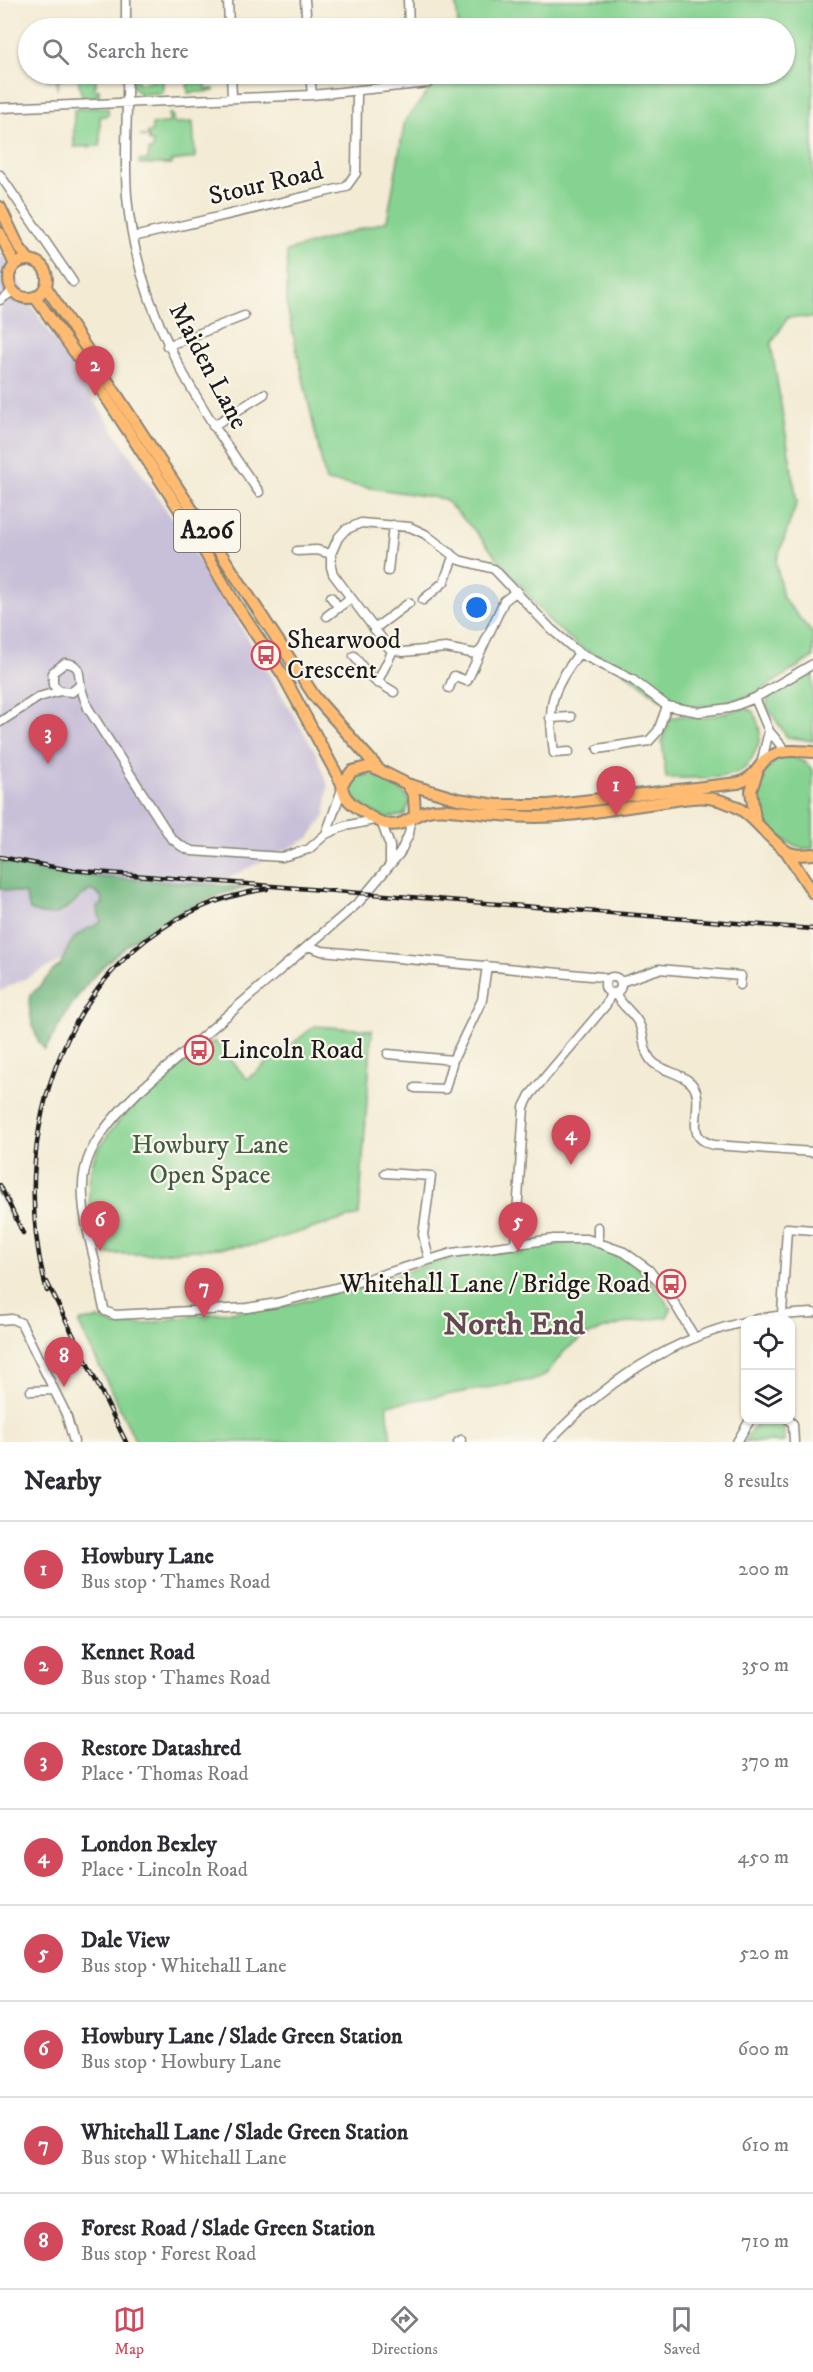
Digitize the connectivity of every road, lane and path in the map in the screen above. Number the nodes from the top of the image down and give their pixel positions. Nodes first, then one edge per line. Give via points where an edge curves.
1 (126, 0) edge
2 (228, 0) edge
3 (305, 0) edge
4 (408, 0) edge
5 (126, 18) edge
6 (229, 18) edge
7 (306, 18) edge
8 (409, 18) edge
9 (127, 84) edge
10 (231, 84) edge
11 (311, 84) edge
12 (419, 84) edge
13 (357, 91) junction
14 (312, 95) junction
15 (232, 97) junction
16 (128, 102) junction
17 (0, 108) edge
18 (0, 175) edge
19 (0, 207) edge
20 (0, 233) edge
21 (133, 237) junction
22 (29, 260) junction
23 (15, 265) junction
24 (73, 282) dead end
25 (46, 287) junction
26 (13, 291) junction
27 (35, 297) junction
28 (0, 300) edge
29 (244, 316) dead end
30 (167, 346) junction
31 (264, 394) dead end
32 (213, 426) junction
33 (259, 492) dead end
34 (393, 525) junction
35 (297, 551) dead end
36 (331, 554) junction
37 (453, 557) junction
38 (388, 570) dead end
39 (517, 591) junction
40 (331, 597) dead end
41 (351, 598) junction
42 (423, 600) dead end
43 (409, 603) dead end
44 (339, 608) junction
45 (327, 616) dead end
46 (374, 629) junction
47 (393, 650) junction
48 (480, 651) junction
49 (579, 653) junction
50 (354, 656) dead end
51 (813, 664) edge
52 (52, 677) junction
53 (377, 683) junction
54 (80, 685) junction
55 (448, 688) dead end
56 (64, 692) junction
57 (394, 692) dead end
58 (39, 696) junction
59 (755, 698) junction
60 (667, 706) junction
61 (88, 708) junction
62 (571, 717) dead end
63 (550, 718) junction
64 (0, 722) edge
65 (769, 731) junction
66 (598, 749) dead end
67 (785, 750) junction
68 (569, 752) dead end
69 (811, 754) edge
70 (377, 767) junction
71 (759, 767) junction
72 (407, 784) junction
73 (342, 786) junction
74 (413, 816) junction
75 (755, 819) junction
76 (378, 822) junction
77 (326, 834) junction
78 (786, 851) junction
79 (813, 854) edge
80 (390, 866) junction
81 (813, 893) edge
82 (308, 946) junction
83 (487, 966) junction
84 (606, 981) junction
85 (621, 982) junction
86 (740, 985) dead end
87 (613, 993) junction
88 (388, 1054) dead end
89 (453, 1060) junction
90 (415, 1088) dead end
91 (813, 1152) edge
92 (385, 1173) dead end
93 (598, 1227) dead end
94 (813, 1230) edge
95 (598, 1241) junction
96 (515, 1245) junction
97 (429, 1259) junction
98 (813, 1313) edge
99 (783, 1314) junction
100 (775, 1316) edge
101 (0, 1320) edge
102 (741, 1322) edge
103 (695, 1338) junction
104 (54, 1390) junction
105 (31, 1391) dead end
106 (747, 1424) edge
107 (793, 1424) edge
108 (74, 1442) edge
109 (548, 1442) edge
110 (737, 1442) edge
111 (794, 1442) edge

1 - 5 street
2 - 6 street
3 - 7 street
4 - 8 street
9 - 16 street, Maiden Lane
10 - 15 street
11 - 14 street
12 - 13 street
13 - 14 street
13 - 21 street, Stour Road via 356,173 346,187
14 - 15 street
15 - 16 street
16 - 17 street
16 - 21 street, Maiden Lane via 127,195
18 - 24 street
19 - 22 main road, A206 via 19,248
20 - 23 main road
21 - 30 street, Maiden Lane via 148,297
22 - 23 main road
22 - 25 main road, A206 via 44,269
23 - 26 main road via 8,281
25 - 27 main road
25 - 70 main road, A206 via 315,697
26 - 27 main road via 21,297
26 - 28 street
27 - 73 main road, A206 via 181,512 283,675
29 - 30 street
30 - 32 street, Maiden Lane
31 - 32 street
32 - 33 street, Maiden Lane
34 - 36 street via 366,522 350,527 338,538
34 - 37 street via 417,530
34 - 38 street
35 - 36 street
36 - 41 street via 333,574
37 - 39 street via 495,569
37 - 42 street via 444,582
39 - 48 street via 504,601
39 - 49 street
40 - 44 street
41 - 44 street
41 - 46 street
43 - 46 street
44 - 45 street
46 - 47 street
47 - 48 street via 446,648 476,654
47 - 53 street
48 - 55 street via 467,681 454,676
49 - 60 street via 633,680
49 - 63 street via 556,685
50 - 53 street
51 - 59 street
52 - 54 street via 59,665 70,664 81,674
52 - 56 street via 53,684
52 - 58 street
53 - 57 street
54 - 56 street
54 - 61 street
56 - 58 street
56 - 61 street
58 - 64 street
59 - 60 street via 710,711
59 - 65 street
60 - 66 street via 656,735 649,741
61 - 77 street via 171,838 181,846 192,851 282,857 309,849
62 - 63 street
63 - 68 street via 554,753
65 - 67 street
65 - 71 street
67 - 69 main road
67 - 71 main road via 773,754
70 - 72 main road
70 - 73 main road via 358,768 348,774
71 - 72 main road via 746,781 731,784 548,805 478,803
71 - 75 main road via 751,791
72 - 74 main road via 414,796
73 - 76 main road via 348,800
73 - 77 street
74 - 75 main road via 438,809 502,818 544,818 705,798 733,805
74 - 76 main road via 398,825
74 - 80 street via 409,834
75 - 78 main road
76 - 77 street via 355,822
76 - 80 street via 390,846
78 - 79 main road
78 - 81 main road
80 - 82 street via 359,902
82 - 83 street via 322,951
82 - 97 street via 137,1093 94,1143 82,1172 81,1198 105,1311 115,1315 152,1314 277,1303
83 - 84 street via 602,977
83 - 89 street via 482,1000
84 - 85 street via 615,977
84 - 87 street via 605,988
85 - 86 street via 659,969 741,976
85 - 87 street via 621,988
87 - 91 street via 638,1022 644,1047 654,1063 684,1078 695,1089 694,1132 700,1140 714,1145
87 - 96 street via 524,1107
88 - 89 street
89 - 90 street via 445,1089
92 - 97 street via 431,1176 423,1235
93 - 95 street
94 - 99 street via 787,1228
95 - 96 street via 554,1239
95 - 103 street via 624,1252 649,1270
96 - 97 street
98 - 99 street
99 - 100 street
101 - 104 street via 21,1323
102 - 103 street
103 - 109 street via 633,1370 599,1394
104 - 105 street
104 - 108 street
106 - 110 street
107 - 111 street

